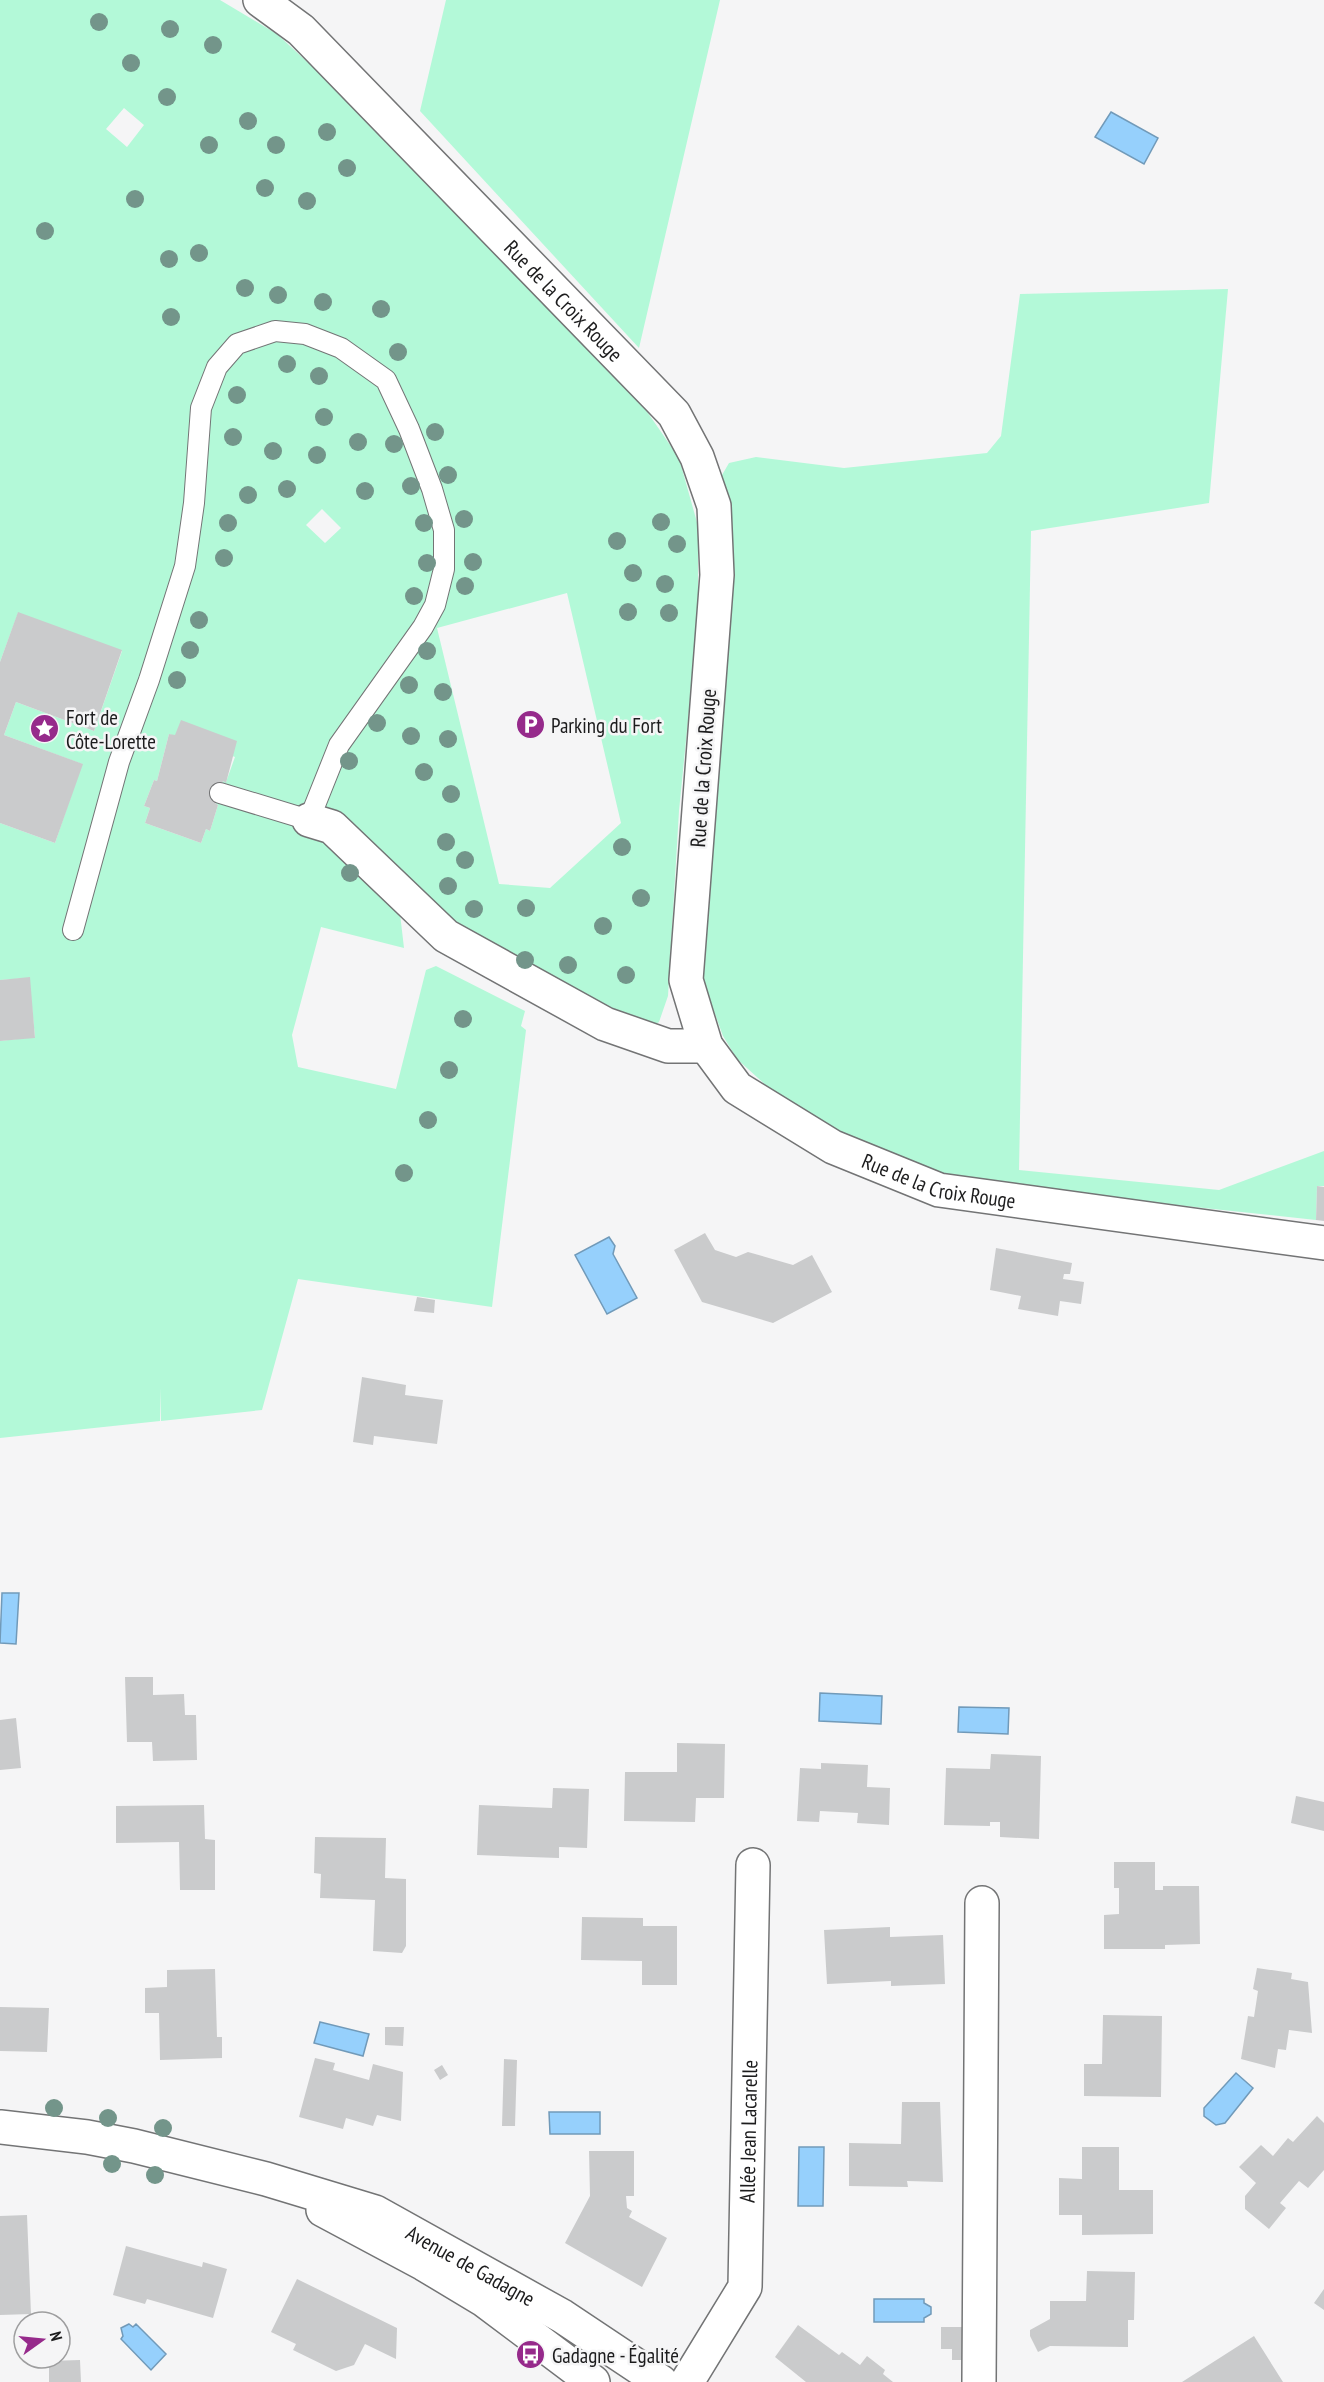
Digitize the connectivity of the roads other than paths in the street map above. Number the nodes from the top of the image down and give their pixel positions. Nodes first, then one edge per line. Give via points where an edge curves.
1 (260, 0) edge
2 (220, 793) dead end
3 (297, 817) junction
4 (73, 930) dead end
5 (706, 1046) junction
6 (1324, 1244) edge
7 (753, 1865) dead end
8 (982, 1903) dead end
9 (0, 2127) edge
10 (266, 2179) junction
11 (593, 2382) edge
12 (661, 2382) edge
13 (687, 2382) edge
14 (979, 2382) edge

1 - 5 street, Rue de la Croix Rouge via 301,30 674,414 698,458 714,506 717,575 686,980
2 - 3 lane
3 - 4 lane via 339,744 435,605 444,569 444,530 410,429 386,380 341,348 305,334 275,331 237,344 217,367 201,408 185,566 119,762
3 - 5 street via 333,826 446,936 605,1024 668,1046
5 - 6 street, Rue de la Croix Rouge via 737,1088 832,1147 939,1190
7 - 13 street, Allée Jean Lacarelle via 745,2287
8 - 14 street
9 - 10 street, Avenue de Gadagne via 134,2146
10 - 11 street, Avenue de Gadagne via 484,2300
10 - 12 street, Avenue de Gadagne via 375,2212 562,2316

